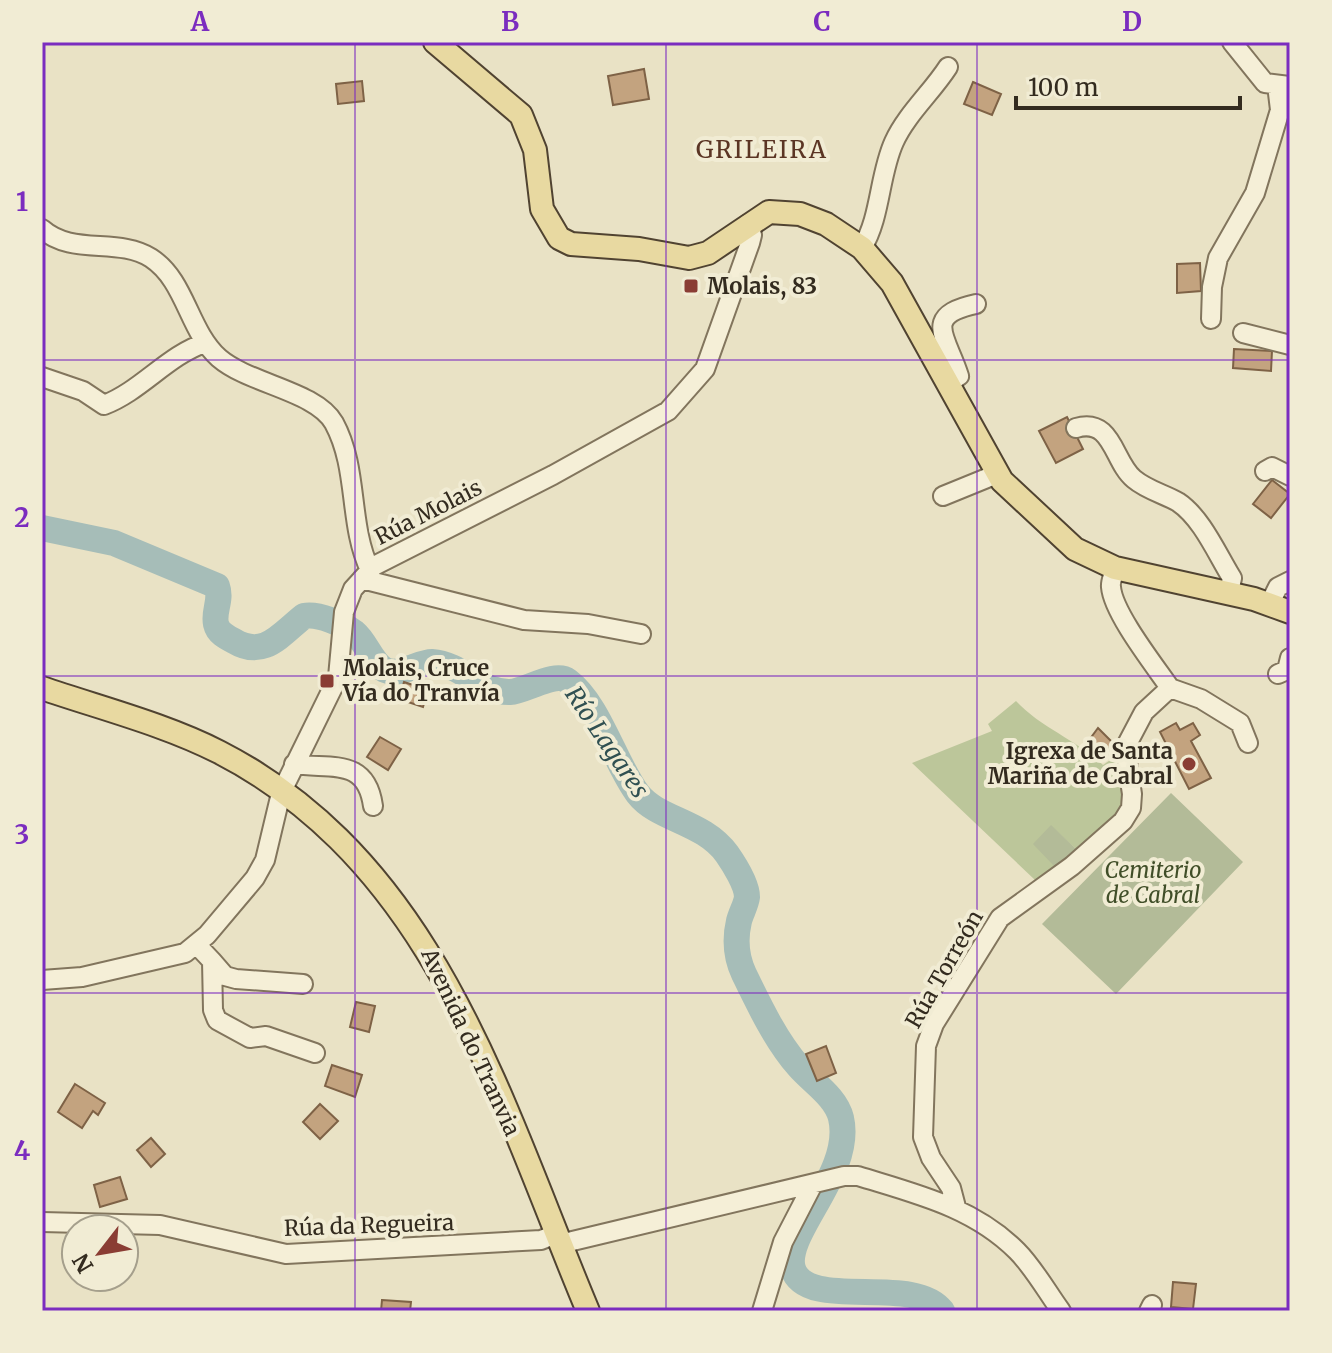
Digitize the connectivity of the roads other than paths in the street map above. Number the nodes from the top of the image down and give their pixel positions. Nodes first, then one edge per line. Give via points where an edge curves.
1 (435, 42) edge
2 (1232, 42) edge
3 (948, 67) dead end
4 (1284, 86) edge
5 (748, 224) junction
6 (42, 229) edge
7 (862, 248) junction
8 (976, 304) dead end
9 (1211, 319) dead end
10 (1243, 333) dead end
11 (205, 343) junction
12 (1290, 345) edge
13 (42, 377) edge
14 (949, 383) junction
15 (1076, 428) dead end
16 (1265, 471) dead end
17 (997, 474) junction
18 (1290, 476) edge
19 (943, 496) dead end
20 (1115, 568) junction
21 (366, 575) junction
22 (1290, 581) edge
23 (1229, 593) junction
24 (1279, 608) edge
25 (641, 634) dead end
26 (1290, 658) edge
27 (1278, 674) dead end
28 (42, 688) edge
29 (1170, 688) junction
30 (1248, 743) dead end
31 (294, 764) junction
32 (281, 793) junction
33 (373, 806) dead end
34 (196, 944) junction
35 (212, 961) junction
36 (42, 980) edge
37 (303, 984) dead end
38 (315, 1053) dead end
39 (827, 1181) junction
40 (956, 1207) junction
41 (42, 1222) edge
42 (558, 1239) junction
43 (588, 1311) edge
44 (762, 1311) edge
45 (1061, 1311) edge

1 - 5 main road via 521,115 535,150 542,209 559,238 571,244 689,258 708,253
2 - 4 street via 1265,83
3 - 7 street via 896,138
4 - 9 street via 1255,193 1218,258
5 - 7 main road via 769,212 800,214
5 - 21 street, Rúa Molais via 750,243 705,369 668,411
6 - 11 street via 64,243 147,255 175,284
7 - 14 main road via 908,309
8 - 14 street via 953,309 942,320 941,331 959,376
10 - 12 street
11 - 13 street via 104,405 83,391
11 - 21 street via 247,377 311,402 330,416 353,479
14 - 17 main road
15 - 23 street via 1086,425 1102,431 1131,477 1180,503 1193,516 1232,578
16 - 18 street via 1272,467
17 - 19 street
17 - 20 main road via 1075,549
20 - 23 main road
20 - 29 street via 1111,587 1116,601
21 - 25 street via 524,620
21 - 31 street via 353,589 344,612 331,694
22 - 24 street via 1278,587
23 - 24 main road
26 - 27 street via 1287,670
28 - 32 main road, Avenida do Tranvia via 218,752
29 - 30 street via 1201,699 1240,723
29 - 40 street, Rúa Torreón via 1144,712 1125,748 1131,808 1123,821 1000,918 934,1024 926,1046 923,1137
31 - 32 street
31 - 33 street via 348,769 369,787
32 - 34 street via 265,860 255,878
32 - 42 main road, Avenida do Tranvia via 386,888 423,940 478,1047
34 - 35 street
34 - 36 street via 164,960
35 - 37 street via 225,976 236,979
35 - 38 street via 217,1020 250,1038 266,1036
39 - 40 street via 858,1176
39 - 42 street, Rúa da Regueira
39 - 44 street via 783,1242
40 - 45 street via 1020,1254
41 - 42 street, Rúa da Regueira via 160,1225 286,1254
42 - 43 main road, Avenida do Tranvia

